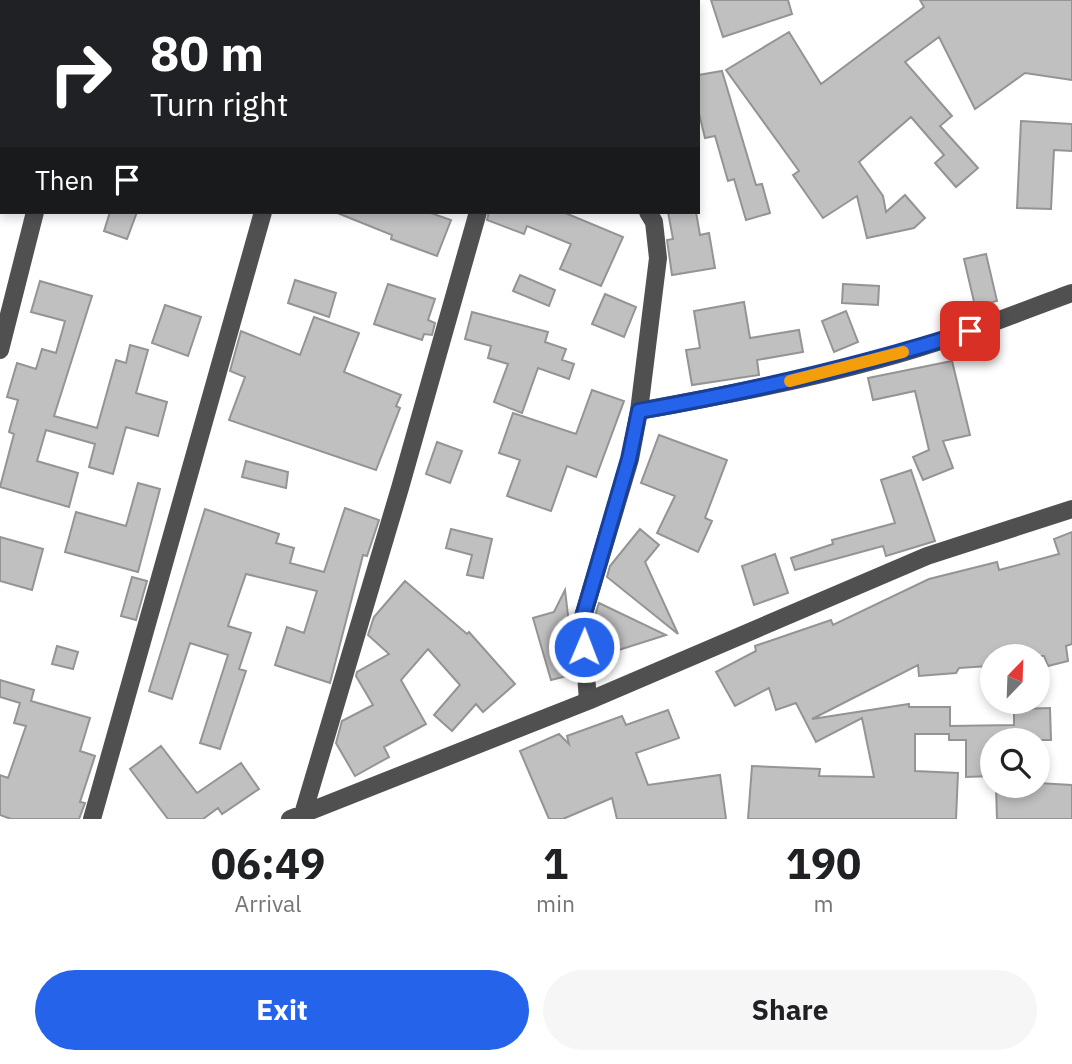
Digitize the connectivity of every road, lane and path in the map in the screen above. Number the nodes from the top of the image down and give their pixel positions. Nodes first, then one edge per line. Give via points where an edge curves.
1 (34, 214) edge
2 (262, 214) edge
3 (477, 214) edge
4 (649, 214) edge
5 (1072, 293) edge
6 (0, 350) edge
7 (639, 411) junction
8 (1072, 509) edge
9 (588, 701) junction
10 (296, 816) edge
11 (92, 819) edge

1 - 6 street
2 - 11 street
3 - 10 street via 400,488
4 - 7 street via 659,258
5 - 7 street via 883,359
7 - 9 street via 582,620
8 - 9 street via 927,556
9 - 10 street

